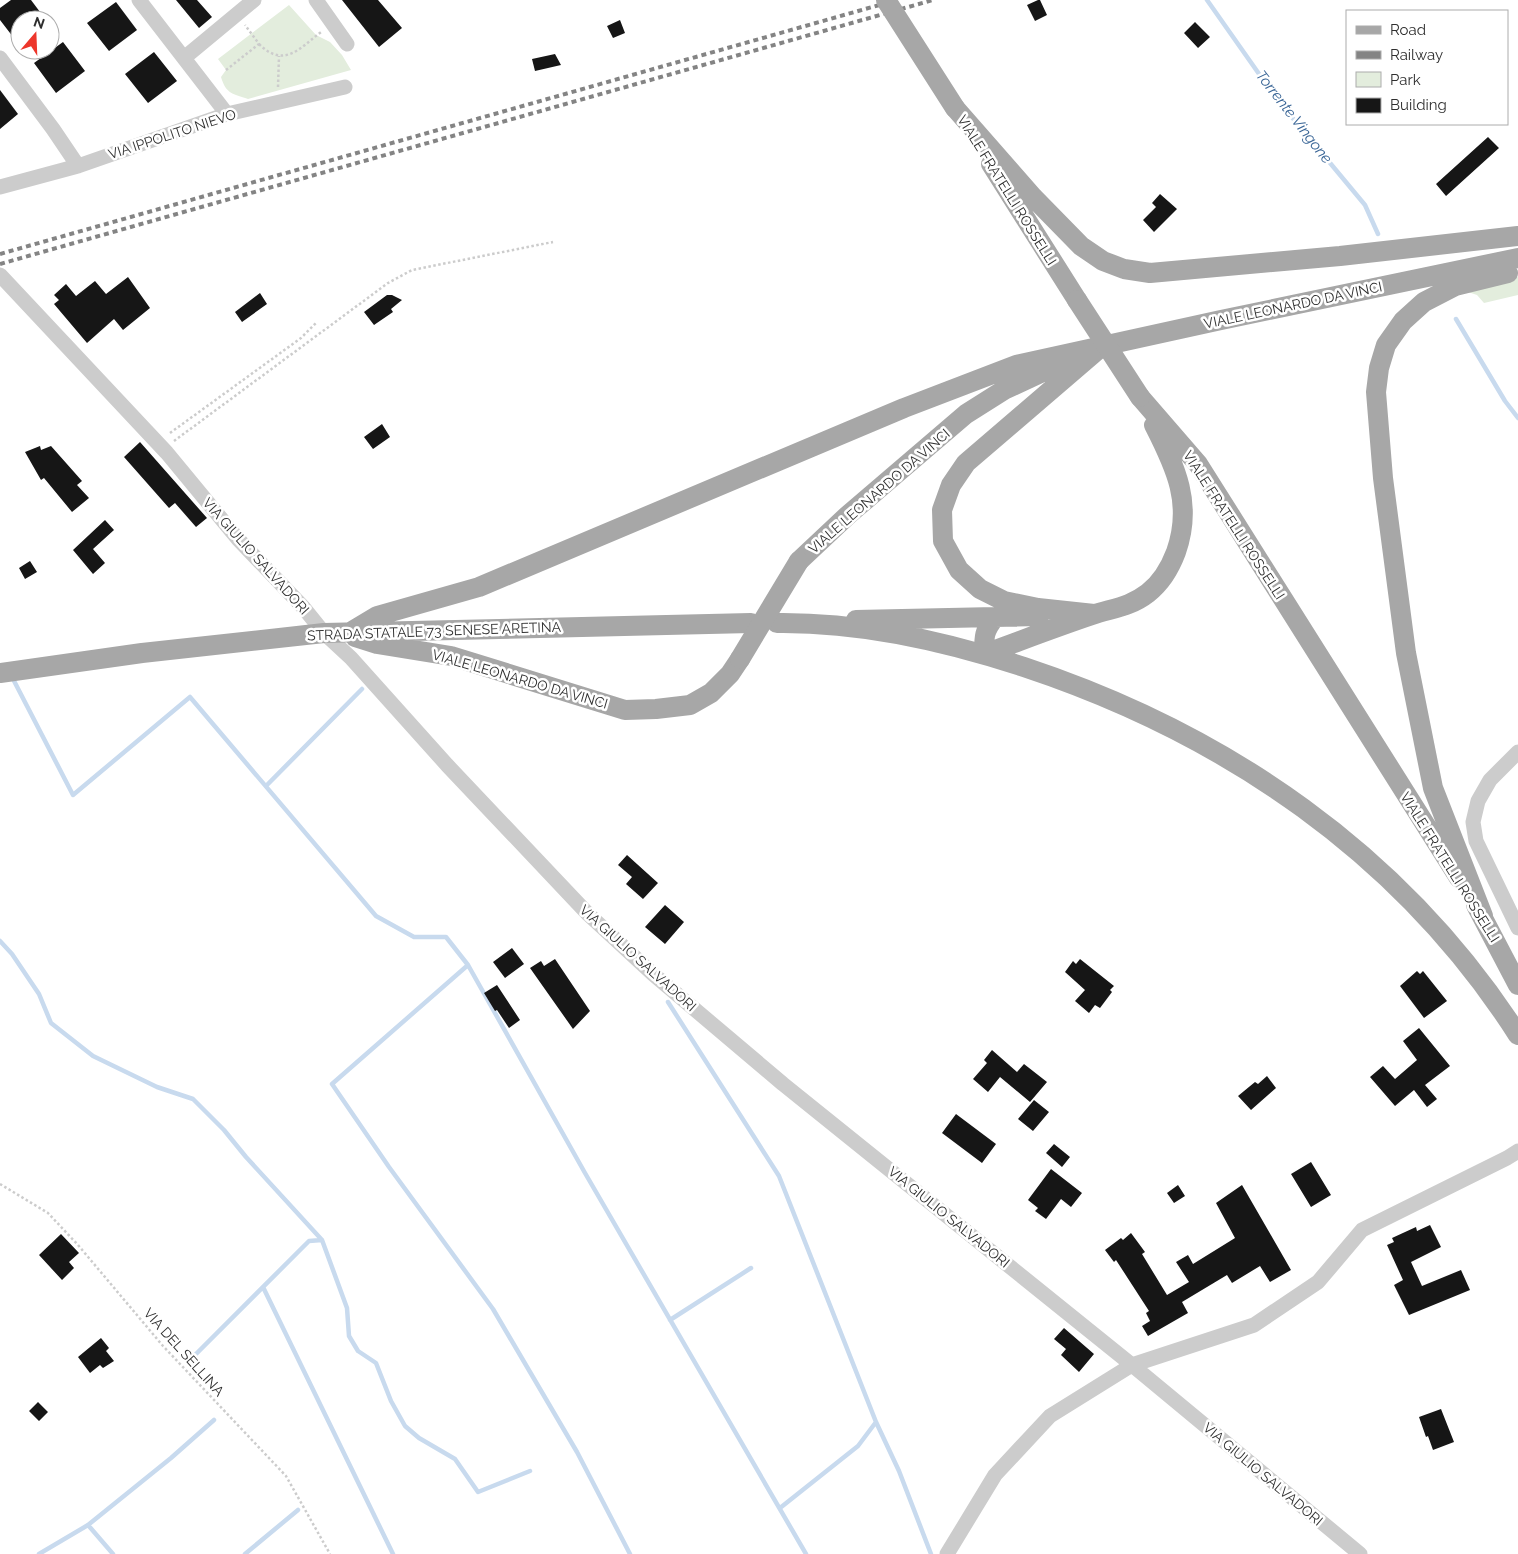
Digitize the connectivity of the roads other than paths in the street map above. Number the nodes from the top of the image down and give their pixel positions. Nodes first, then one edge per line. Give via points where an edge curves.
1 (139, 0) edge
2 (254, 0) edge
3 (316, 0) edge
4 (886, 0) edge
5 (347, 44) dead end
6 (0, 58) edge
7 (184, 58) junction
8 (346, 87) dead end
9 (955, 108) junction
10 (227, 114) junction
11 (78, 166) junction
12 (0, 187) edge
13 (1518, 236) edge
14 (1518, 258) edge
15 (1518, 271) edge
16 (0, 275) edge
17 (1102, 346) junction
18 (1067, 353) junction
19 (1140, 397) junction
20 (1094, 614) junction
21 (995, 617) junction
22 (751, 623) dead end
23 (777, 623) dead end
24 (809, 623) junction
25 (338, 632) junction
26 (984, 654) junction
27 (0, 673) edge
28 (1518, 752) edge
29 (1483, 916) junction
30 (1518, 928) edge
31 (1518, 985) edge
32 (1518, 1035) edge
33 (1518, 1151) edge
34 (1132, 1365) junction
35 (947, 1554) edge
36 (1360, 1554) edge

1 - 7 street
2 - 7 street
3 - 5 street
4 - 9 main road, VIALE FRATELLI ROSSELLI, bridge
6 - 11 street
7 - 10 street
8 - 10 street, VIA IPPOLITO NIEVO
9 - 13 main road via 1081,246 1103,261 1124,269 1150,273
9 - 19 main road, VIALE FRATELLI ROSSELLI, bridge
10 - 11 street, VIA IPPOLITO NIEVO
11 - 12 street, VIA IPPOLITO NIEVO
14 - 17 main road, VIALE LEONARDO DA VINCI
15 - 29 main road via 1455,286 1424,302 1403,321 1386,345 1376,392 1383,478 1406,653 1433,788
16 - 25 street, VIA GIULIO SALVADORI via 160,447 238,539 303,607
17 - 18 main road, VIALE LEONARDO DA VINCI
17 - 20 main road via 966,463 951,485 942,510 943,541 959,570 980,589 1004,601
18 - 25 main road, VIALE LEONARDO DA VINCI via 1016,365 959,386 479,586 377,616
18 - 25 main road, VIALE LEONARDO DA VINCI, bridge via 1045,371 1004,390 966,414 848,515 799,561 730,674 711,693 690,705 625,710 451,656 377,644
19 - 20 main road via 1179,481 1183,498 1182,530 1168,570 1149,592 1118,609
19 - 29 main road, VIALE FRATELLI ROSSELLI via 1198,464
20 - 21 main road
20 - 26 main road
21 - 24 main road via 881,618
21 - 26 main road via 984,636
22 - 25 main road, STRADA STATALE 73 SENESE ARETINA
23 - 24 main road
24 - 26 main road via 910,637
25 - 27 main road, STRADA STATALE 73 SENESE ARETINA via 142,653
25 - 34 street, VIA GIULIO SALVADORI via 351,658 588,914 653,974 783,1084
26 - 32 main road via 1117,701 1181,732 1305,808 1353,846 1444,936
28 - 30 street via 1490,780 1478,801 1473,822 1476,841
29 - 31 main road, VIALE FRATELLI ROSSELLI
33 - 34 street via 1362,1230 1318,1282 1254,1325
34 - 35 street via 1050,1416 996,1475
34 - 36 street, VIA GIULIO SALVADORI

